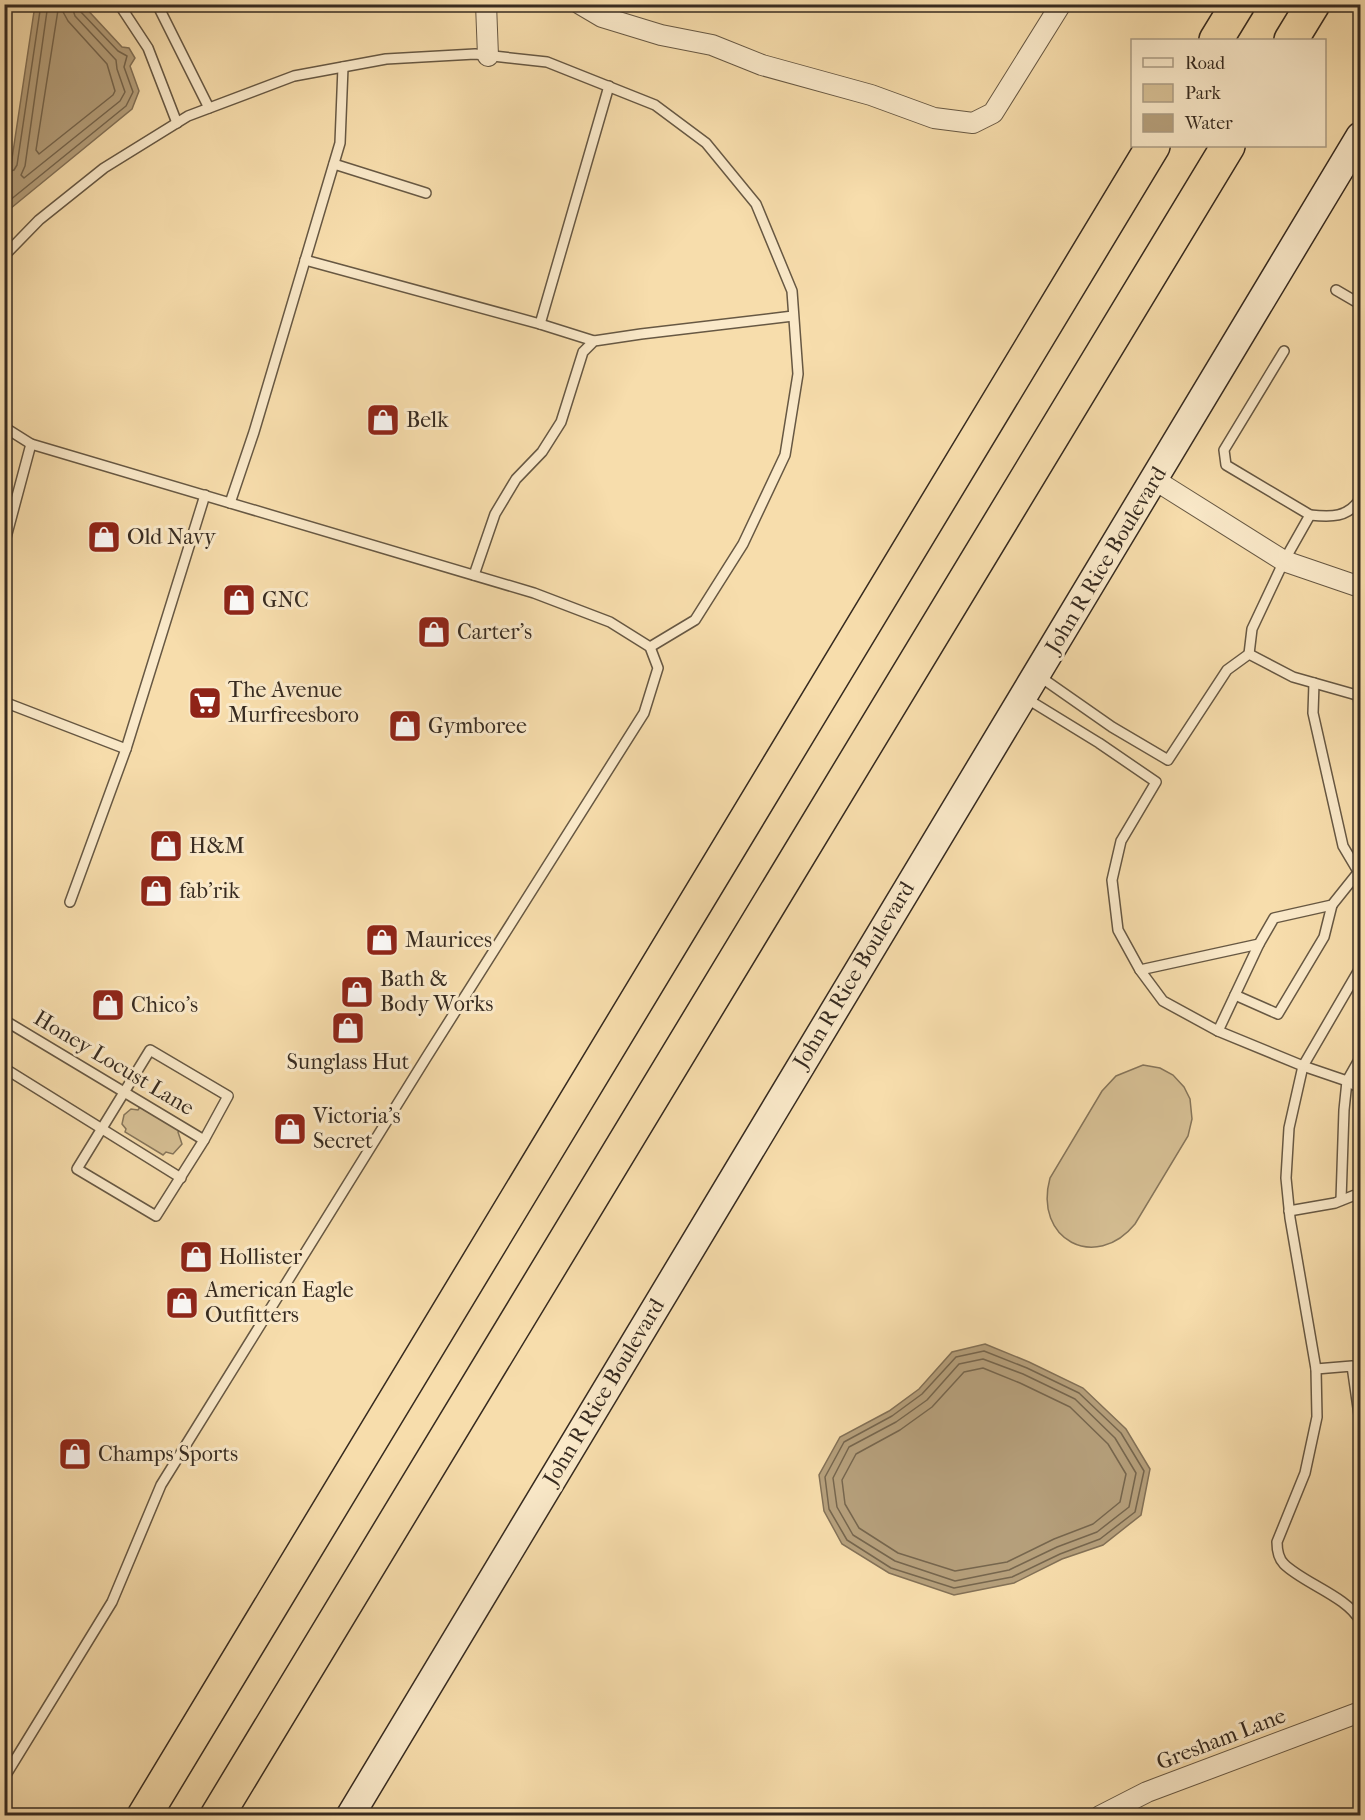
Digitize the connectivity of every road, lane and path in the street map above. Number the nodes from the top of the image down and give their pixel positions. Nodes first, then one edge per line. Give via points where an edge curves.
1 (119, 4) edge
2 (157, 4) edge
3 (486, 4) edge
4 (580, 4) edge
5 (1061, 4) edge
6 (1238, 4) edge
7 (1313, 4) edge
8 (1217, 39) edge
9 (1292, 39) edge
10 (488, 56) junction
11 (343, 67) junction
12 (609, 86) junction
13 (209, 108) junction
14 (177, 123) junction
15 (1360, 136) edge
16 (1152, 147) edge
17 (1227, 147) edge
18 (334, 164) junction
19 (426, 193) dead end
20 (4, 256) edge
21 (305, 260) junction
22 (1336, 290) dead end
23 (1360, 304) edge
24 (793, 316) junction
25 (540, 324) junction
26 (594, 341) junction
27 (1284, 351) dead end
28 (4, 427) edge
29 (31, 444) junction
30 (1155, 480) junction
31 (205, 495) junction
32 (1360, 499) edge
33 (230, 503) junction
34 (1310, 515) junction
35 (4, 545) edge
36 (1284, 561) junction
37 (474, 575) junction
38 (1360, 587) edge
39 (650, 647) junction
40 (1249, 654) junction
41 (1314, 683) junction
42 (1029, 685) junction
43 (1359, 696) edge
44 (4, 702) edge
45 (1360, 709) edge
46 (126, 749) junction
47 (1360, 871) edge
48 (70, 902) dead end
49 (1332, 905) junction
50 (1259, 944) junction
51 (1360, 968) edge
52 (1140, 970) junction
53 (1235, 995) junction
54 (4, 1020) edge
55 (1218, 1032) junction
56 (1360, 1058) edge
57 (1304, 1066) junction
58 (4, 1068) edge
59 (1347, 1081) junction
60 (1360, 1088) edge
61 (124, 1092) junction
62 (101, 1129) junction
63 (204, 1140) junction
64 (181, 1178) junction
65 (1360, 1193) edge
66 (1341, 1200) junction
67 (1289, 1211) junction
68 (1356, 1365) edge
69 (1316, 1369) junction
70 (1360, 1422) edge
71 (1360, 1620) edge
72 (1360, 1712) edge
73 (4, 1778) edge
74 (144, 1815) edge
75 (217, 1815) edge
76 (350, 1815) edge
77 (1100, 1815) edge

1 - 14 lane via 148,48
2 - 13 lane
3 - 10 street
4 - 5 street via 602,17 712,45 934,118 973,123 993,113
6 - 8 highway
7 - 9 highway
10 - 11 lane via 386,60
10 - 12 lane via 547,62
11 - 13 lane via 294,76
11 - 18 lane via 340,143
12 - 24 lane via 655,105 706,143 756,204 792,291
12 - 25 lane
13 - 14 lane
14 - 20 lane via 104,168 39,220
15 - 30 street, John R Rice Boulevard
16 - 74 highway
17 - 75 highway
18 - 19 lane
18 - 21 lane
21 - 25 lane
21 - 33 lane
22 - 23 lane
24 - 26 lane
24 - 39 lane via 798,374 785,455 743,544 695,620
25 - 26 lane
26 - 37 lane via 583,352 561,422 542,452 516,479 495,514
27 - 34 lane via 1224,450 1227,465
28 - 29 lane
29 - 31 lane
29 - 35 lane
30 - 36 street
30 - 42 street, John R Rice Boulevard
31 - 33 lane
31 - 46 lane
32 - 34 lane via 1354,509 1342,514
33 - 37 lane
34 - 36 lane
36 - 38 street
36 - 40 lane via 1252,629
37 - 39 lane via 534,592 610,622
39 - 73 lane via 658,668 644,713 161,1485 112,1602
40 - 41 lane via 1293,677
40 - 42 lane via 1227,670 1168,760
41 - 43 lane
41 - 47 lane via 1313,713 1343,846
42 - 52 lane via 1099,743 1156,782 1120,841 1112,880 1118,930
42 - 76 street, John R Rice Boulevard
43 - 45 lane
44 - 46 lane
46 - 48 lane
47 - 49 lane
49 - 50 lane via 1274,918
49 - 53 lane via 1324,937 1278,1014
50 - 52 lane
50 - 53 lane
51 - 57 lane
52 - 55 lane via 1163,1001
53 - 55 lane
54 - 61 lane, Honey Locust Lane
55 - 57 lane
56 - 59 lane
57 - 59 lane
57 - 67 lane via 1289,1128
58 - 62 lane
59 - 60 lane
59 - 66 lane
61 - 62 lane
61 - 63 lane, Honey Locust Lane
61 - 63 lane via 150,1050 228,1096
62 - 64 lane
62 - 64 lane via 77,1169 156,1216
63 - 64 lane
65 - 66 lane
66 - 67 lane
67 - 69 lane
68 - 69 lane
68 - 70 lane
69 - 71 lane via 1315,1428 1305,1473 1277,1550 1284,1564
72 - 77 street, Gresham Lane via 1147,1792

